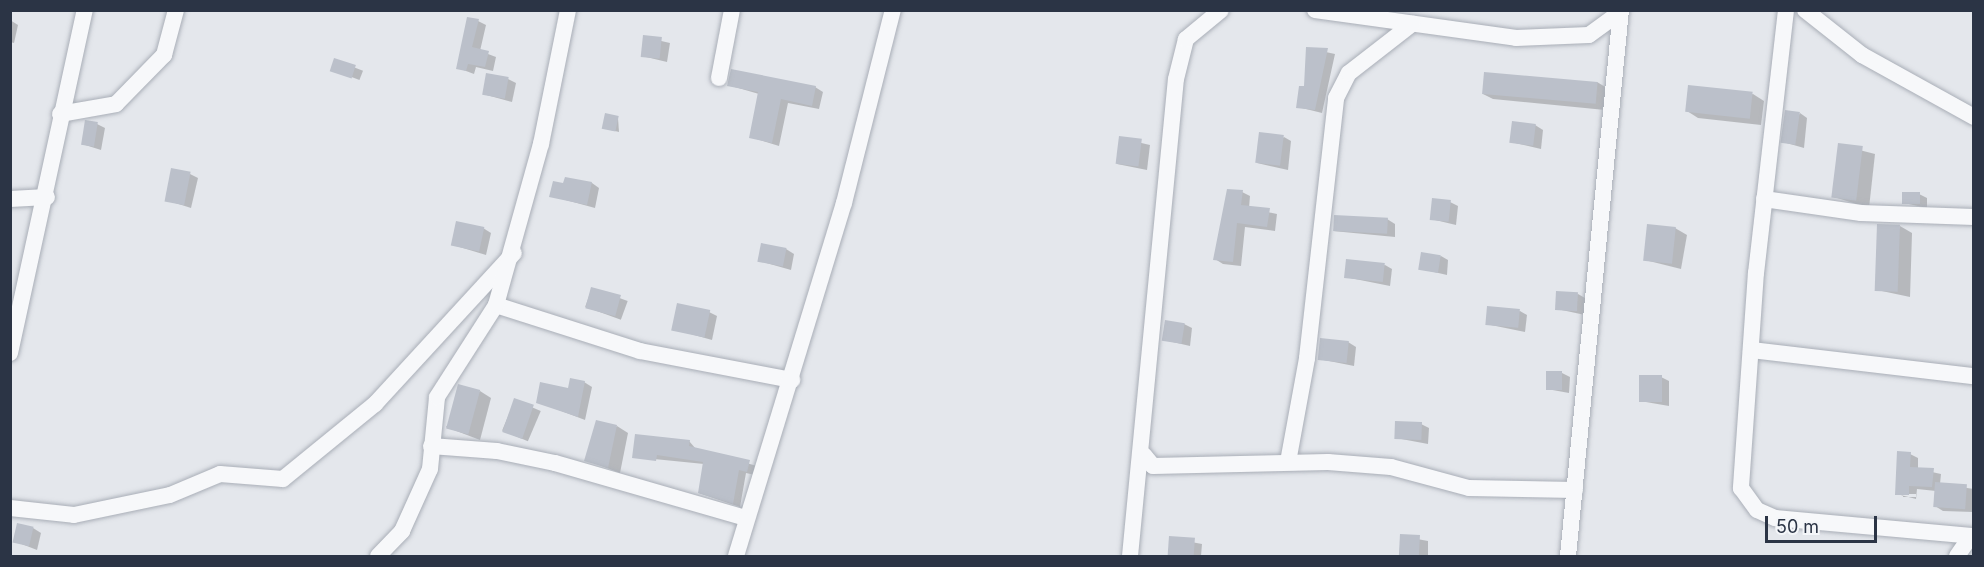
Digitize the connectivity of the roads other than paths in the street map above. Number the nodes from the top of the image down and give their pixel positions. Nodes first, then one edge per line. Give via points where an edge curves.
1 (85, 10) edge
2 (176, 10) edge
3 (568, 10) edge
4 (732, 10) edge
5 (893, 10) edge
6 (1221, 10) edge
7 (1315, 10) edge
8 (1786, 10) edge
9 (1805, 10) edge
10 (1621, 11) edge
11 (1413, 24) junction
12 (720, 78) dead end
13 (60, 114) junction
14 (1974, 117) edge
15 (47, 197) junction
16 (10, 199) edge
17 (1764, 199) junction
18 (1974, 217) edge
19 (514, 253) junction
20 (496, 305) junction
21 (1751, 350) junction
22 (10, 353) edge
23 (1974, 376) edge
24 (792, 380) junction
25 (431, 447) junction
26 (1144, 455) junction
27 (1288, 462) junction
28 (1575, 490) junction
29 (10, 508) edge
30 (745, 518) junction
31 (1972, 536) edge
32 (378, 556) edge
33 (736, 556) edge
34 (1130, 556) edge
35 (1568, 556) edge
36 (1957, 556) edge

1 - 13 street
2 - 13 street via 164,55 116,104
3 - 19 street
4 - 12 street
5 - 24 street
6 - 26 street via 1186,39 1180,57
7 - 11 street
8 - 17 street
9 - 14 street via 1862,55
10 - 11 street via 1578,37 1516,38
10 - 28 street
11 - 27 street via 1349,73 1336,98 1307,358
13 - 15 street
15 - 16 street
15 - 22 street
17 - 18 street via 1861,213
17 - 21 street
19 - 20 street
19 - 29 street via 375,404 283,479 220,474 170,495 74,515
20 - 24 street via 640,351
20 - 25 street via 437,397
21 - 23 street
21 - 31 street via 1739,472 1741,489 1758,510 1775,518
24 - 30 street
25 - 30 street via 497,451 555,464
25 - 32 street via 430,469 402,531
26 - 27 street via 1153,466
26 - 34 street
27 - 28 street via 1391,468 1469,488
28 - 35 street
30 - 33 street
31 - 36 street

